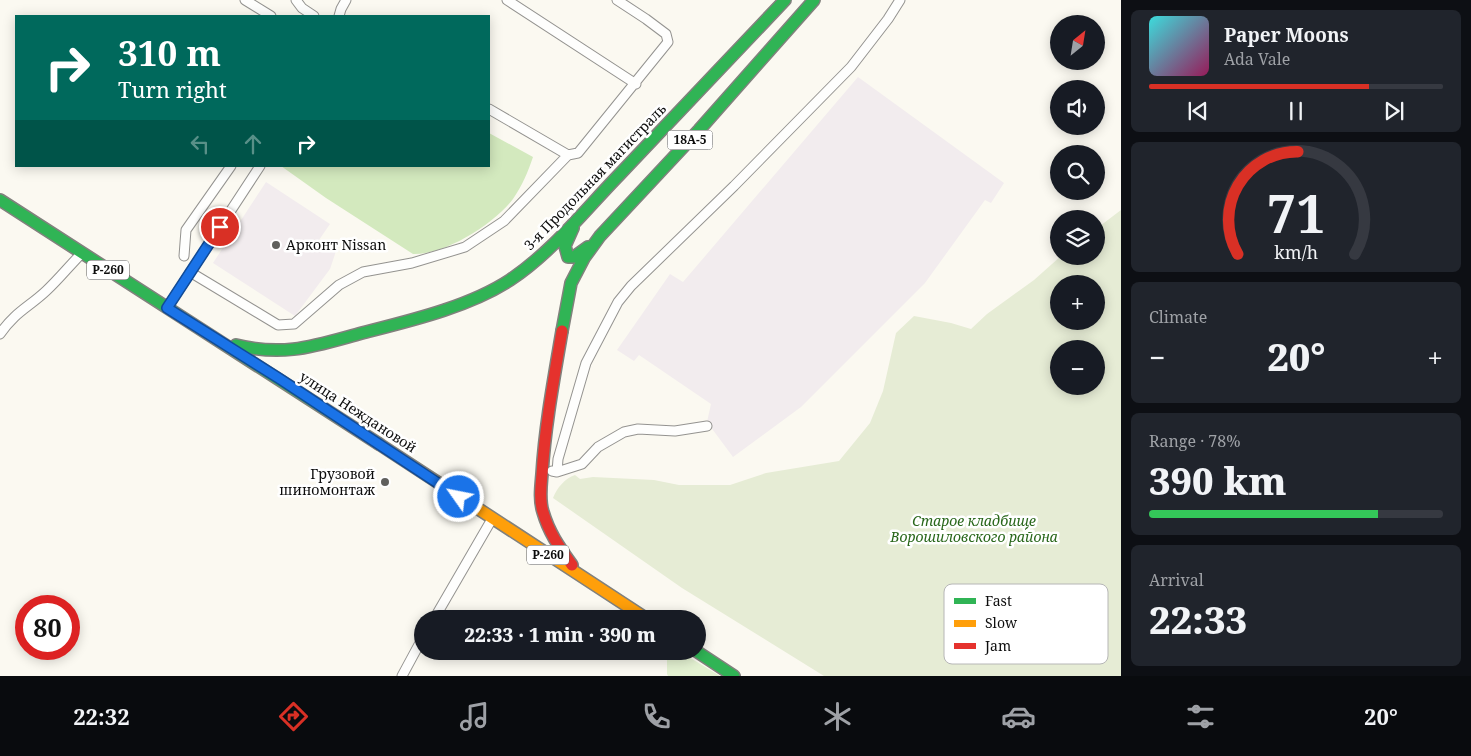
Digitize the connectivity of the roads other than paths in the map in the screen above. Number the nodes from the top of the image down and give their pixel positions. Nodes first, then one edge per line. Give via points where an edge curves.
1 (245, 0) edge
2 (296, 0) edge
3 (346, 0) edge
4 (507, 0) edge
5 (617, 0) edge
6 (785, 0) edge
7 (814, 0) edge
8 (900, 0) edge
9 (268, 15) edge
10 (312, 15) edge
11 (339, 15) edge
12 (636, 84) junction
13 (490, 110) edge
14 (568, 155) junction
15 (230, 167) edge
16 (259, 167) edge
17 (0, 200) edge
18 (579, 217) junction
19 (600, 236) junction
20 (82, 254) junction
21 (184, 256) dead end
22 (541, 256) junction
23 (190, 272) junction
24 (571, 282) junction
25 (167, 308) junction
26 (0, 334) edge
27 (218, 339) junction
28 (301, 349) junction
29 (280, 379) junction
30 (707, 426) dead end
31 (542, 470) junction
32 (557, 472) junction
33 (542, 510) junction
34 (492, 519) junction
35 (515, 534) junction
36 (581, 576) junction
37 (439, 610) edge
38 (633, 610) edge
39 (414, 654) edge
40 (706, 658) edge
41 (402, 676) edge
42 (734, 676) edge

1 - 9 street
2 - 10 street
3 - 11 street
4 - 12 street
5 - 12 street via 666,34 668,42
6 - 18 highway, 3-я Продольная магистраль / 18А-5
7 - 19 highway, 18А-5
8 - 32 street via 851,67 618,302 586,363
12 - 14 street via 578,153
13 - 14 street
14 - 23 street via 504,221 465,246 412,263 363,272 339,285 294,324 278,325
15 - 21 street via 186,230
16 - 23 street
17 - 20 highway, улица Неждановой / Р-260
18 - 19 highway via 565,245 568,257 581,254
18 - 22 highway, 3-я Продольная магистраль / 18А-5
19 - 24 highway, 18А-5
20 - 25 highway, улица Неждановой / Р-260
20 - 26 street via 45,292 19,311
22 - 24 highway via 564,258 571,267
22 - 28 highway, 3-я Продольная магистраль / 18А-5 via 510,280 477,298 410,321
23 - 25 street
24 - 31 highway, 18А-5 via 552,387
25 - 27 highway, улица Неждановой / Р-260
27 - 28 highway, 3-я Продольная магистраль / 18А-5 via 257,350
27 - 29 highway, улица Неждановой / Р-260
28 - 29 highway via 283,363
29 - 34 highway, улица Неждановой / Р-260
30 - 32 street via 624,432 598,447 582,464
31 - 32 street
31 - 33 highway, 18А-5
33 - 35 highway via 540,524 535,530 524,536
33 - 36 highway via 555,542
34 - 35 highway, улица Неждановой / Р-260
34 - 37 street
35 - 36 highway, улица Неждановой / Р-260
36 - 38 highway, улица Неждановой / Р-260
39 - 41 street
40 - 42 highway

